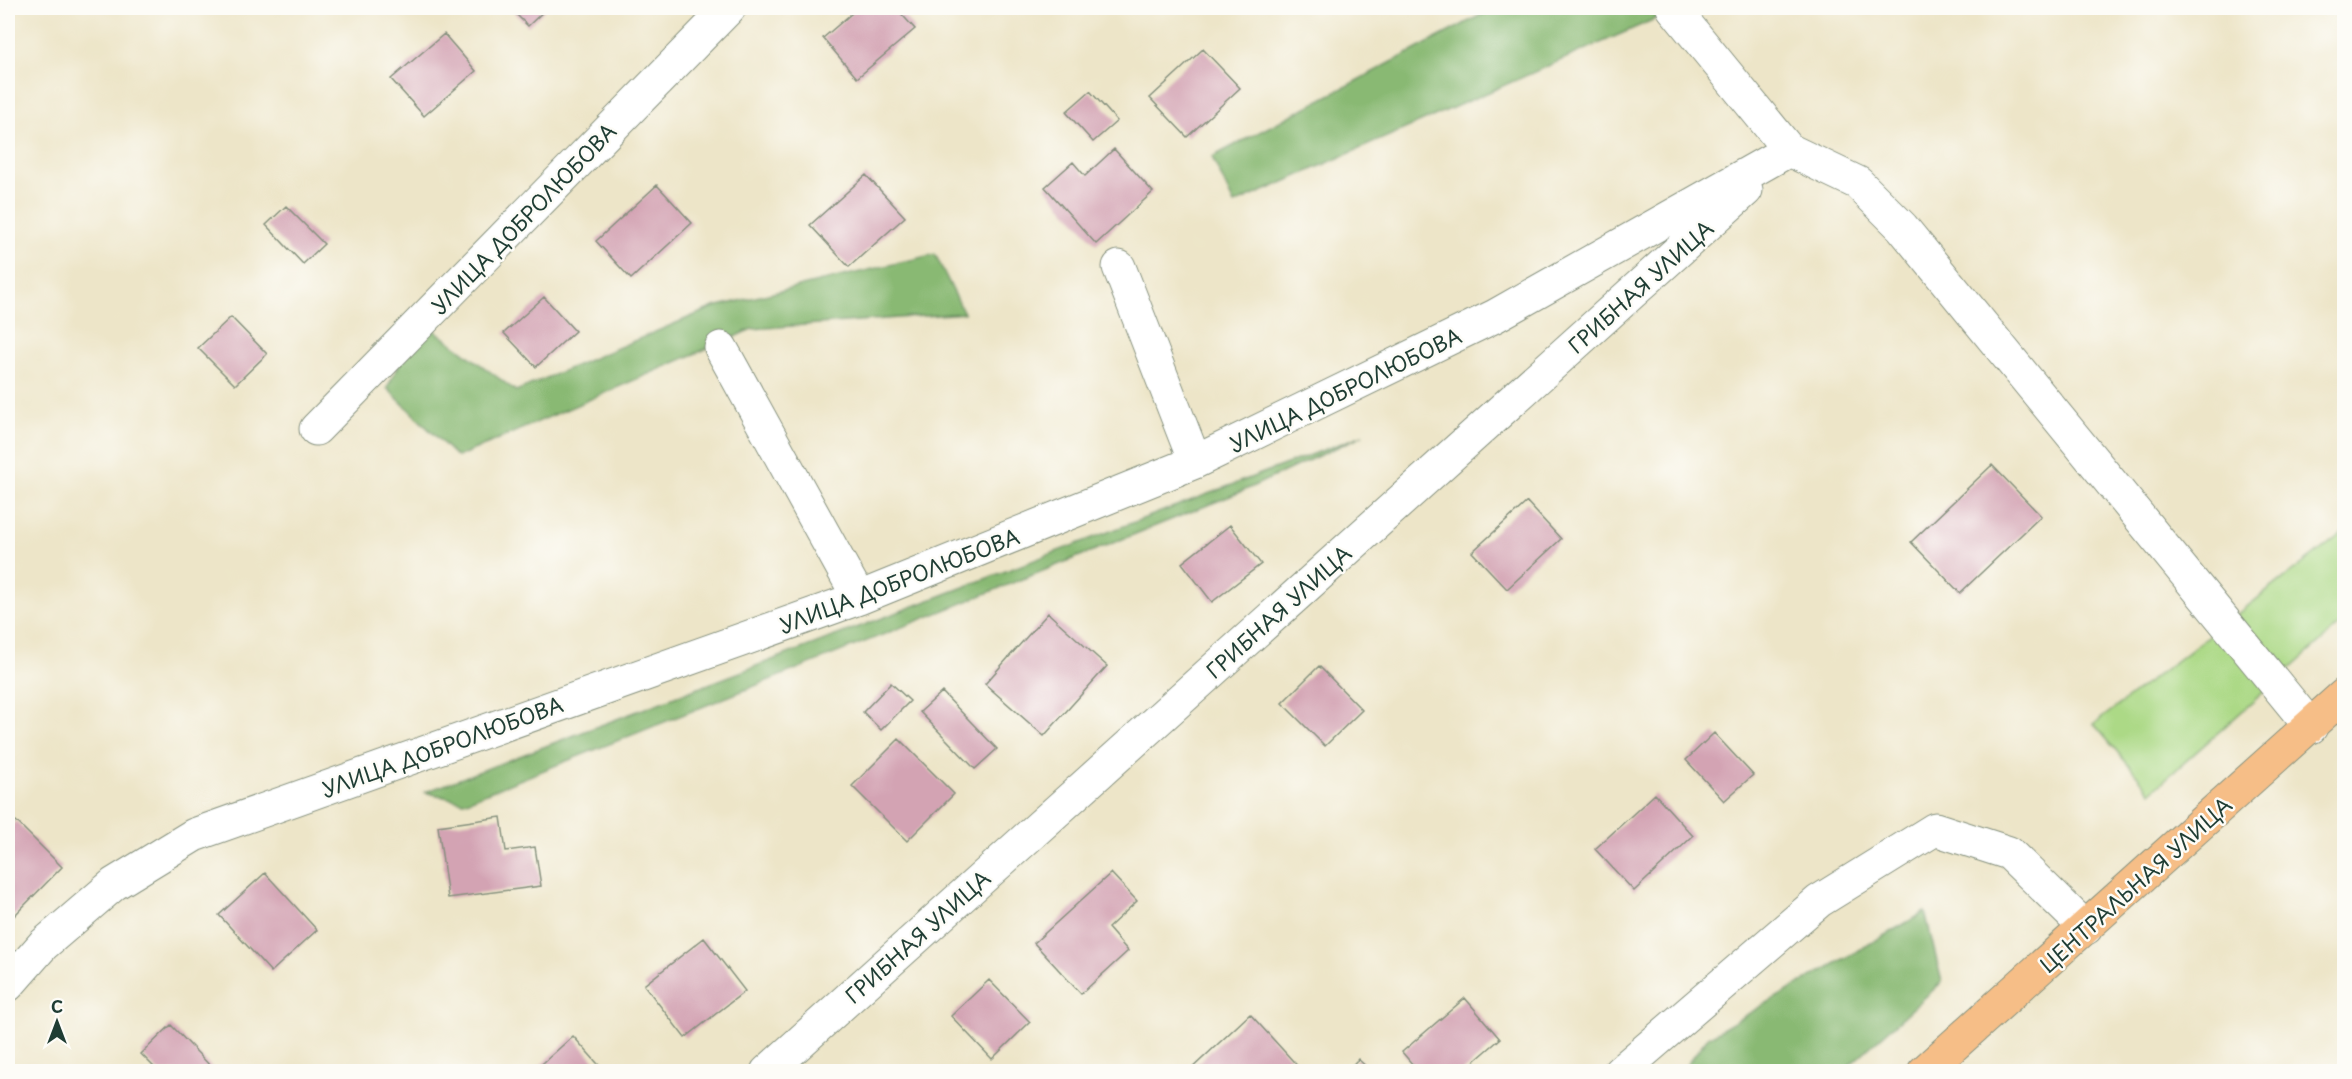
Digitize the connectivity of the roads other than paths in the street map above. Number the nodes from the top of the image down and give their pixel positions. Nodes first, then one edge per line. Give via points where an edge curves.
1 (729, 8) edge
2 (1673, 8) edge
3 (1789, 150) junction
4 (1119, 267) dead end
5 (721, 348) dead end
6 (316, 429) dead end
7 (1195, 462) junction
8 (859, 598) junction
9 (2344, 695) edge
10 (2311, 727) junction
11 (2086, 928) junction
12 (8, 985) edge
13 (766, 1071) edge
14 (1620, 1071) edge
15 (1924, 1071) edge

1 - 6 street, УЛИЦА ДОБРОЛЮБОВА
2 - 3 street
3 - 7 street, УЛИЦА ДОБРОЛЮБОВА via 1495,316
3 - 10 street via 1858,183 1902,227
3 - 13 street, ГРИБНАЯ УЛИЦА
4 - 7 street
5 - 8 street
7 - 8 street, УЛИЦА ДОБРОЛЮБОВА
8 - 12 street, УЛИЦА ДОБРОЛЮБОВА via 194,835 114,884 43,945
9 - 10 main road, ЦЕНТРАЛЬНАЯ УЛИЦА
10 - 11 main road, ЦЕНТРАЛЬНАЯ УЛИЦА
11 - 14 street via 2009,853 1935,828 1819,901
11 - 15 main road, ЦЕНТРАЛЬНАЯ УЛИЦА

